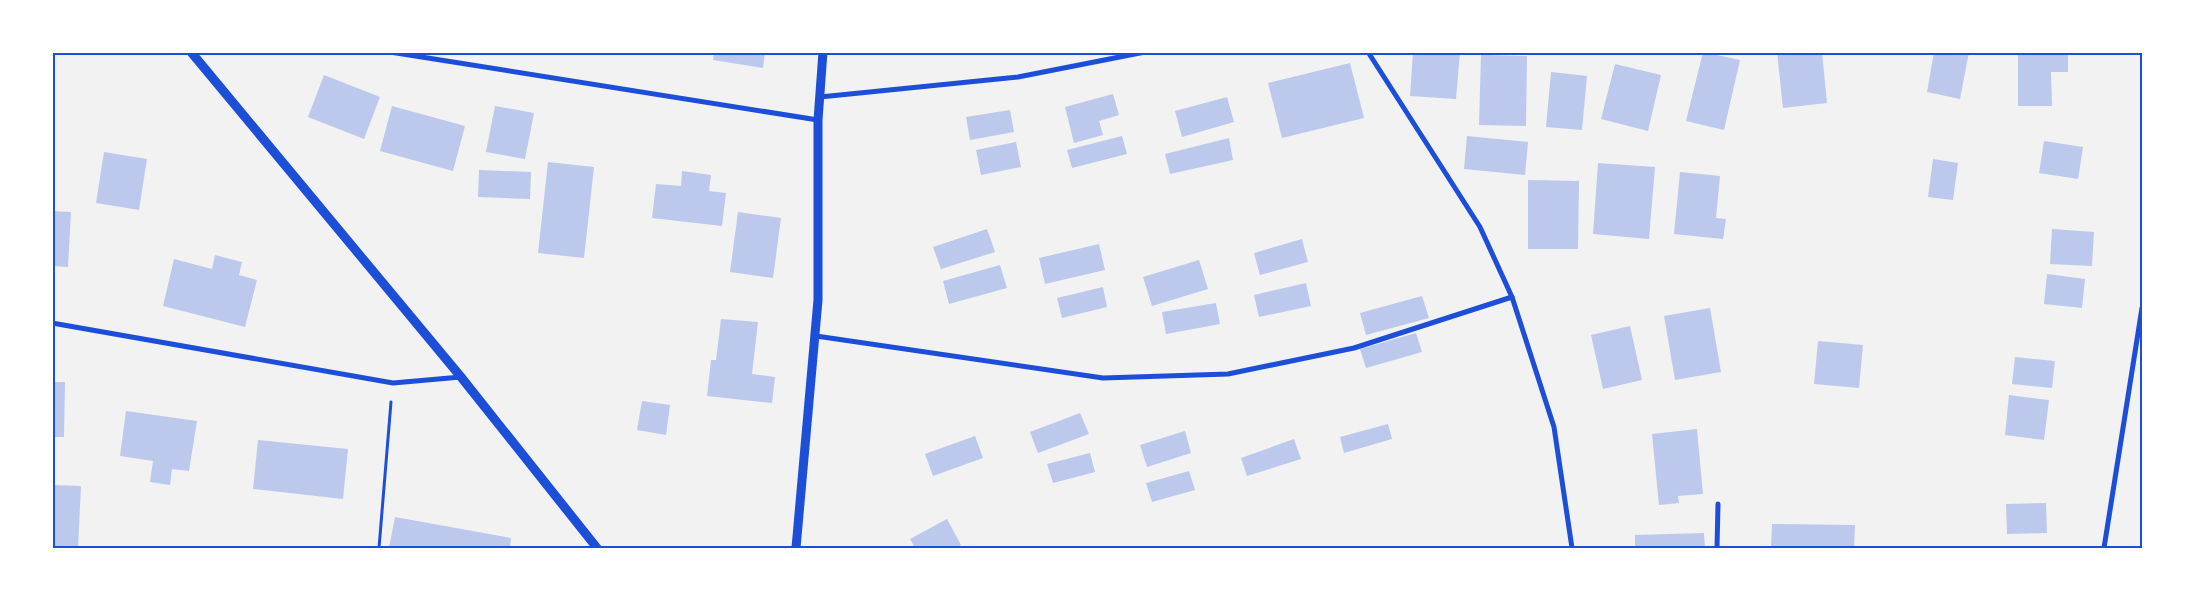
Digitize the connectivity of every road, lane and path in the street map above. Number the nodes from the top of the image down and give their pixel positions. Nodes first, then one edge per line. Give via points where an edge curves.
1 (191, 52) edge
2 (390, 52) edge
3 (823, 52) edge
4 (1146, 52) edge
5 (1368, 52) edge
6 (820, 96) junction
7 (818, 120) junction
8 (1512, 297) junction
9 (2142, 308) edge
10 (52, 323) edge
11 (816, 336) junction
12 (461, 377) junction
13 (393, 383) junction
14 (1718, 504) dead end
15 (379, 548) edge
16 (597, 548) edge
17 (796, 548) edge
18 (1572, 548) edge
19 (1716, 548) edge
20 (2104, 548) edge

1 - 12 street
2 - 7 street
3 - 6 street
4 - 6 street via 1018,77
5 - 8 street via 1480,227
6 - 7 street
7 - 11 street
8 - 11 street via 1354,348 1228,374 1104,378
8 - 18 street via 1554,427
9 - 20 street
10 - 13 street
11 - 17 street
12 - 13 street
12 - 16 street
13 - 15 path
14 - 19 street

